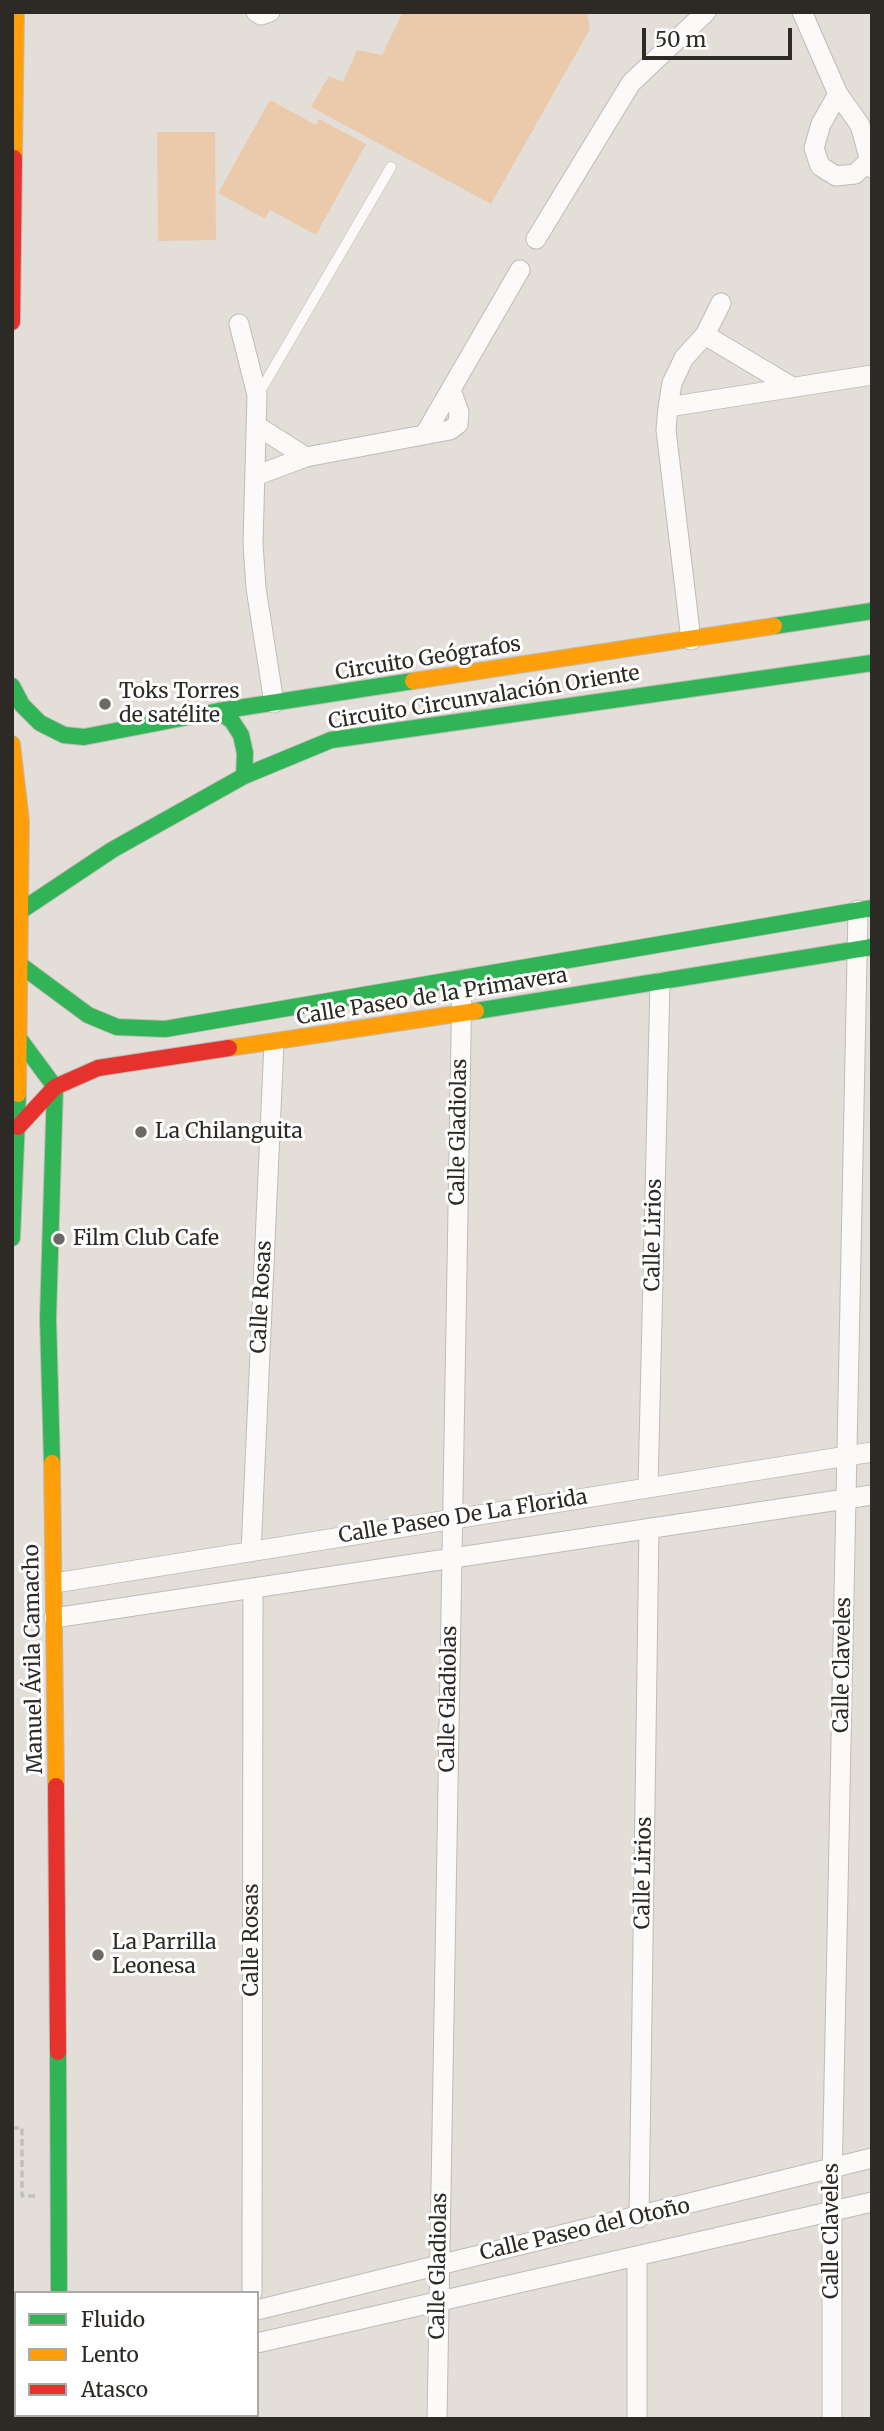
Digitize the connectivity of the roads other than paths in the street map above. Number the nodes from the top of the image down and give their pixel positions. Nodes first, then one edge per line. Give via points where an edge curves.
1 (16, 12) edge
2 (257, 12) edge
3 (270, 12) edge
4 (706, 12) edge
5 (802, 12) edge
6 (838, 94) junction
7 (870, 164) edge
8 (391, 167) dead end
9 (536, 239) dead end
10 (520, 270) dead end
11 (721, 303) dead end
12 (12, 321) edge
13 (239, 324) dead end
14 (705, 335) junction
15 (872, 375) edge
16 (792, 387) junction
17 (451, 390) junction
18 (257, 395) junction
19 (668, 407) junction
20 (257, 426) junction
21 (425, 434) junction
22 (306, 457) junction
23 (255, 476) junction
24 (872, 611) edge
25 (691, 640) junction
26 (872, 663) edge
27 (12, 686) edge
28 (274, 703) junction
29 (219, 711) junction
30 (322, 719) junction
31 (12, 744) edge
32 (244, 776) junction
33 (865, 909) edge
34 (19, 912) junction
35 (864, 949) edge
36 (19, 964) junction
37 (462, 979) junction
38 (660, 982) junction
39 (460, 1014) junction
40 (18, 1037) junction
41 (274, 1043) junction
42 (55, 1087) junction
43 (18, 1127) junction
44 (12, 1238) edge
45 (872, 1452) edge
46 (847, 1456) junction
47 (648, 1488) junction
48 (872, 1495) edge
49 (846, 1499) junction
50 (452, 1519) junction
51 (649, 1528) junction
52 (251, 1552) junction
53 (452, 1558) junction
54 (55, 1583) junction
55 (253, 1588) junction
56 (54, 1618) junction
57 (872, 2158) edge
58 (833, 2167) junction
59 (872, 2202) edge
60 (832, 2212) junction
61 (639, 2218) junction
62 (637, 2256) junction
63 (439, 2264) junction
64 (59, 2291) edge
65 (252, 2291) edge
66 (438, 2300) junction
67 (259, 2309) edge
68 (259, 2343) edge
69 (437, 2419) edge
70 (637, 2419) edge
71 (832, 2419) edge

1 - 12 street
2 - 3 street
4 - 9 street via 631,83
5 - 6 street
6 - 7 street via 860,125
6 - 7 street via 814,148 820,166 836,176 855,174
8 - 18 lane
10 - 17 street
11 - 14 street
13 - 18 street
14 - 16 street
14 - 19 street via 684,358 672,383
15 - 16 street
16 - 19 street
17 - 21 street
17 - 21 street via 460,412 458,424
18 - 20 street
19 - 25 street via 666,430
20 - 22 street
20 - 23 street
21 - 22 street
22 - 23 street
23 - 28 street via 256,588
24 - 25 street, Circuito Geógrafos
25 - 30 street, Circuito Geógrafos
26 - 30 street, Circuito Circunvalación Oriente
27 - 29 street, Circuito Geógrafos via 40,723 84,737
28 - 29 street, Circuito Geógrafos
28 - 30 street, Circuito Geógrafos
29 - 32 street via 241,735
30 - 32 street, Circuito Circunvalación Oriente
31 - 34 street via 21,821
32 - 34 street, Circuito Circunvalación Oriente via 112,850
33 - 35 street, Calle Claveles
33 - 37 street, Calle Paseo de la Primavera
34 - 36 street
35 - 38 street, Calle Paseo de la Primavera
35 - 46 street, Calle Claveles
36 - 37 street, Calle Paseo de la Primavera via 88,1015 117,1027 142,1030
36 - 40 street
37 - 39 street, Calle Gladiolas
38 - 39 street, Calle Paseo de la Primavera
38 - 47 street, Calle Lirios
39 - 41 street, Calle Paseo de la Primavera
39 - 50 street, Calle Gladiolas
40 - 42 street
40 - 43 street
41 - 42 street, Calle Paseo de la Primavera via 98,1068
41 - 52 street, Calle Rosas
42 - 43 street, Calle Paseo de la Primavera
42 - 54 street, Manuel Ávila Camacho via 48,1318
43 - 44 street
45 - 46 street, Calle Paseo De La Florida
46 - 47 street, Calle Paseo De La Florida
46 - 49 street, Calle Claveles
47 - 50 street, Calle Paseo De La Florida
48 - 49 street, Calle Paseo De La Florida
49 - 51 street, Calle Paseo De La Florida
49 - 58 street, Calle Claveles
50 - 52 street, Calle Paseo De La Florida
50 - 53 street, Calle Gladiolas
51 - 53 street, Calle Paseo De La Florida
51 - 61 street, Calle Lirios
52 - 54 street, Calle Paseo De La Florida
53 - 55 street, Calle Paseo De La Florida
53 - 63 street, Calle Gladiolas
54 - 56 street, Manuel Ávila Camacho
55 - 56 street, Calle Paseo De La Florida
55 - 65 street, Calle Rosas
56 - 64 street, Manuel Ávila Camacho
57 - 58 street, Calle Paseo del Otoño
58 - 60 street, Calle Claveles
58 - 61 street, Calle Paseo del Otoño
59 - 60 street, Calle Paseo del Otoño
60 - 62 street, Calle Paseo del Otoño
60 - 71 street, Calle Claveles
61 - 63 street, Calle Paseo del Otoño
62 - 66 street, Calle Paseo del Otoño
62 - 70 street
63 - 66 street, Calle Gladiolas
63 - 67 street, Calle Paseo del Otoño
66 - 68 street, Calle Paseo del Otoño
66 - 69 street, Calle Gladiolas

